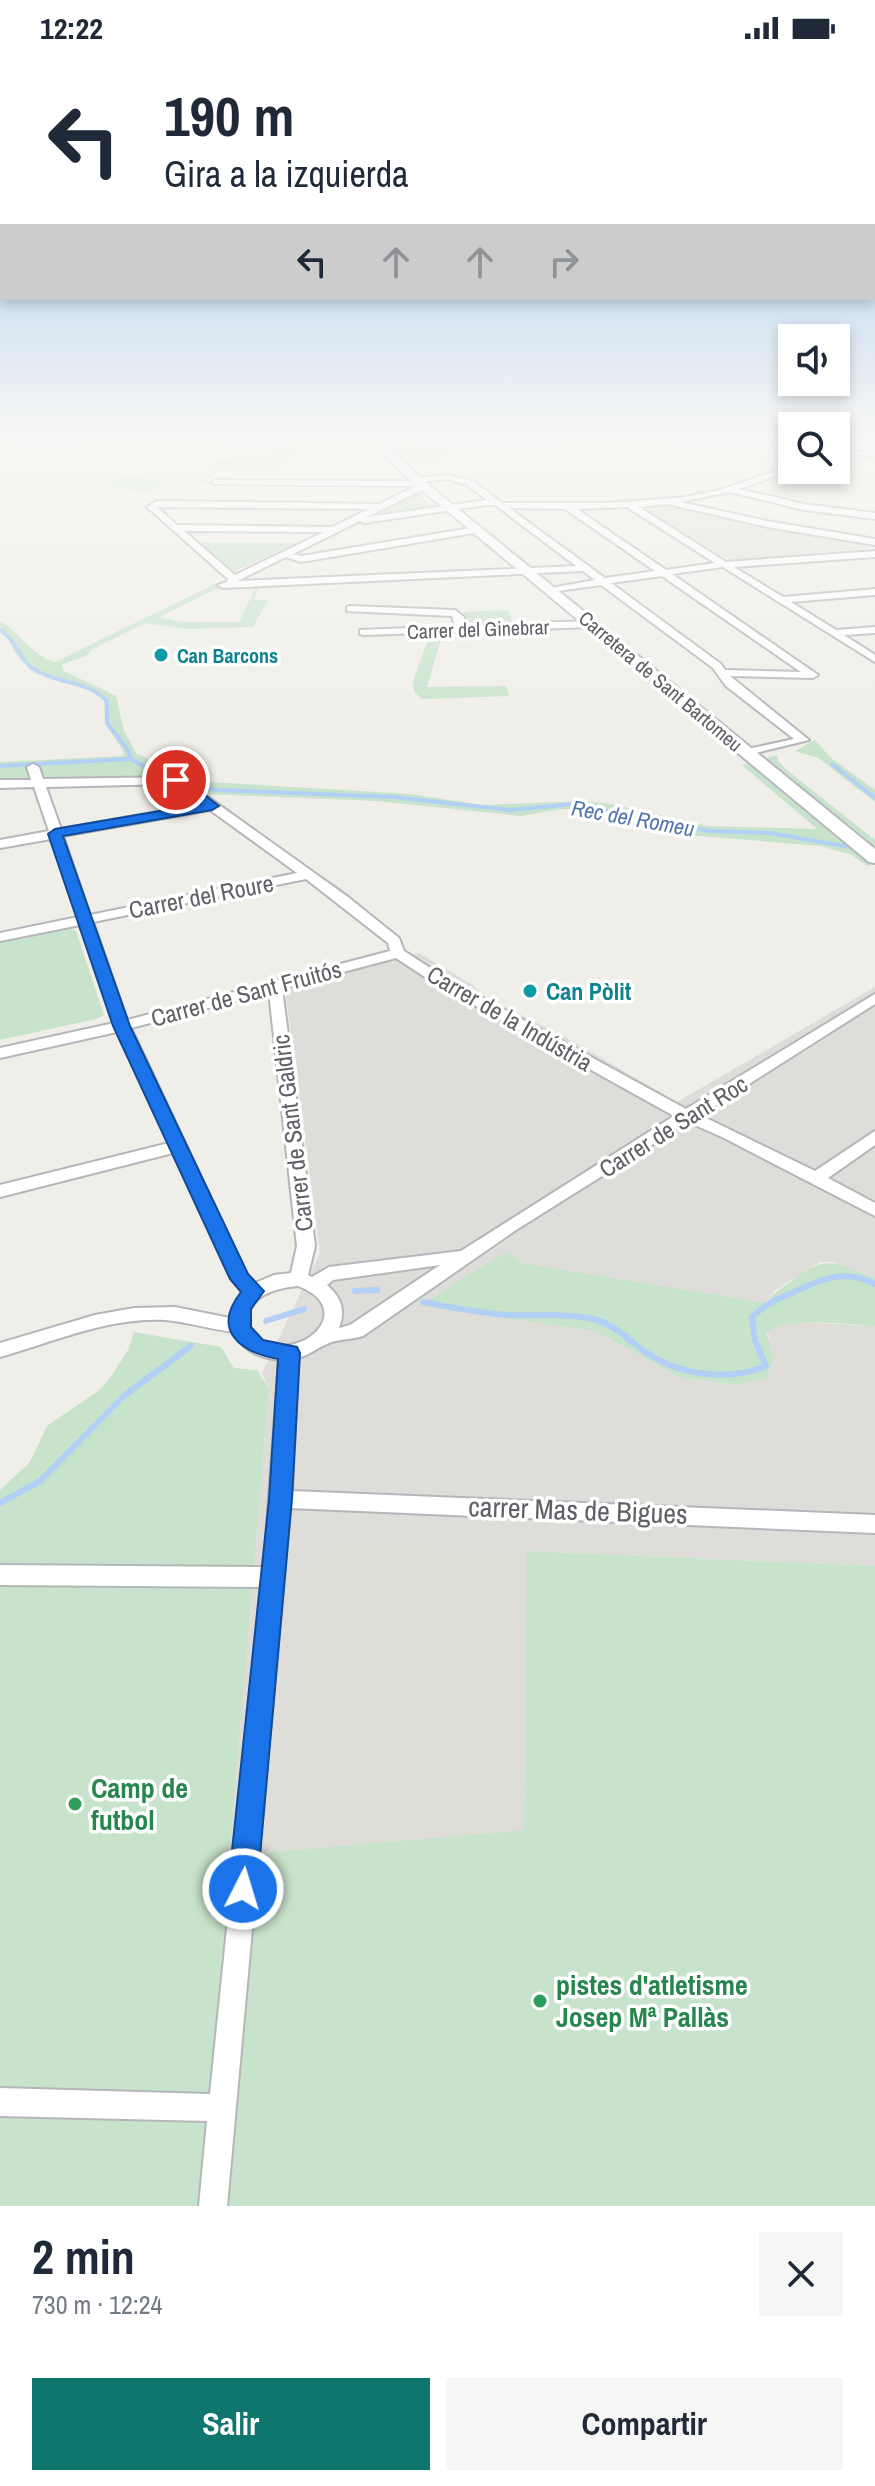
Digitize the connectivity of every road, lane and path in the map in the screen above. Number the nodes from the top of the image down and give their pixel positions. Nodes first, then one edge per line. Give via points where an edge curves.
1 (187, 537) edge
2 (318, 537) edge
3 (435, 537) edge
4 (486, 537) edge
5 (543, 537) edge
6 (612, 537) edge
7 (681, 537) edge
8 (848, 537) edge
9 (875, 542) edge
10 (285, 554) junction
11 (875, 554) edge
12 (301, 559) junction
13 (727, 566) junction
14 (585, 568) junction
15 (530, 572) junction
16 (665, 574) junction
17 (234, 579) junction
18 (292, 582) junction
19 (604, 582) junction
20 (552, 591) junction
21 (875, 592) edge
22 (784, 600) junction
23 (350, 609) dead end
24 (592, 624) junction
25 (461, 629) junction
26 (875, 630) edge
27 (364, 632) dead end
28 (835, 633) junction
29 (875, 659) edge
30 (722, 673) junction
31 (747, 752) junction
32 (33, 767) dead end
33 (37, 783) junction
34 (0, 784) edge
35 (212, 806) junction
36 (55, 834) junction
37 (0, 844) edge
38 (867, 852) edge
39 (308, 875) junction
40 (85, 920) junction
41 (0, 937) edge
42 (398, 953) junction
43 (275, 986) junction
44 (875, 998) edge
45 (122, 1026) junction
46 (0, 1053) edge
47 (690, 1115) junction
48 (875, 1137) edge
49 (176, 1147) junction
50 (816, 1179) junction
51 (0, 1191) edge
52 (875, 1210) edge
53 (469, 1252) junction
54 (306, 1282) junction
55 (253, 1291) junction
56 (240, 1326) junction
57 (326, 1335) junction
58 (0, 1350) edge
59 (289, 1353) junction
60 (281, 1499) junction
61 (875, 1524) edge
62 (0, 1575) edge
63 (273, 1577) junction
64 (0, 2102) edge
65 (221, 2108) junction
66 (213, 2206) edge

1 - 17 street
2 - 10 street
3 - 12 street
4 - 15 street, Carretera de Sant Bartomeu
5 - 14 street
6 - 16 street
7 - 13 street
8 - 9 street
10 - 12 street
10 - 17 street
11 - 13 street
12 - 18 street
13 - 16 street
13 - 22 street
14 - 15 street
14 - 19 street
15 - 18 street
15 - 20 street, Carretera de Sant Bartomeu
16 - 19 street
16 - 30 street via 813,675
17 - 18 street via 223,585
19 - 20 street
19 - 30 street
20 - 24 street, Carretera de Sant Bartomeu
21 - 22 street
22 - 28 street
23 - 25 street via 455,613
24 - 25 street, Carrer del Ginebrar
24 - 31 street, Carretera de Sant Bartomeu
25 - 27 street, Carrer del Ginebrar
26 - 28 street
28 - 29 street
30 - 31 street via 803,740
31 - 38 street, Carretera de Sant Bartomeu
32 - 33 street
33 - 34 street
33 - 35 street, Carrer de la Indústria via 176,780
33 - 36 street
35 - 36 street
35 - 39 street, Carrer de la Indústria
36 - 37 street
36 - 40 street
39 - 40 street, Carrer del Roure
39 - 42 street, Carrer de la Indústria via 394,941
40 - 41 street, Carrer del Roure
40 - 45 street
42 - 43 street, Carrer de Sant Fruitós
42 - 47 street, Carrer de la Indústria
43 - 45 street, Carrer de Sant Fruitós
43 - 54 street, Carrer de Sant Galdric
44 - 47 street, Carrer de Sant Roc
45 - 46 street, Carrer de Sant Fruitós
45 - 49 street
47 - 50 street, Carrer de la Indústria
47 - 53 street, Carrer de Sant Roc
48 - 50 street
49 - 51 street
49 - 55 street via 240,1279
50 - 52 street, Carrer de la Indústria
53 - 54 street, Carrer de Sant Roc
53 - 57 street, Carrer de Sant Roc via 356,1331
54 - 55 street via 270,1282
54 - 57 street via 326,1292 333,1303 335,1316
55 - 56 street via 241,1307
56 - 58 street via 151,1313
56 - 59 street via 257,1347
57 - 59 street
59 - 60 street
60 - 61 street, carrer Mas de Bigues
60 - 63 street
62 - 63 street
63 - 65 street
64 - 65 street
65 - 66 street

